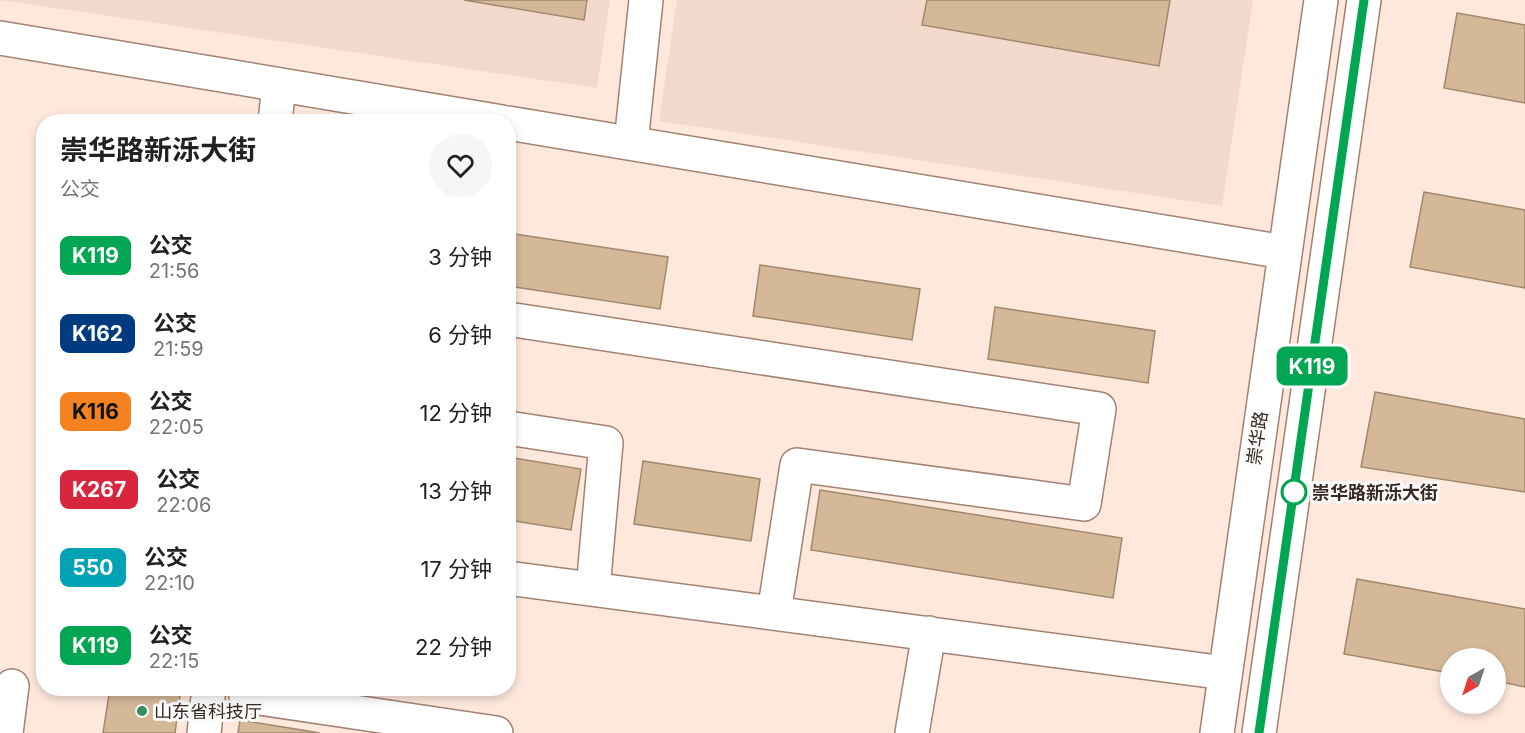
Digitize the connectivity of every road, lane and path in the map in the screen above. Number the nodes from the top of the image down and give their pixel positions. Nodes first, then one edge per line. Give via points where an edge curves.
1 (646, 0) edge
2 (1321, 0) edge
3 (1364, 0) edge
4 (0, 38) edge
5 (279, 85) junction
6 (276, 114) edge
7 (454, 114) edge
8 (516, 124) edge
9 (631, 143) junction
10 (1284, 252) junction
11 (516, 320) edge
12 (516, 429) edge
13 (516, 579) edge
14 (593, 589) junction
15 (774, 613) junction
16 (929, 633) junction
17 (1225, 673) junction
18 (12, 686) dead end
19 (208, 696) edge
20 (246, 696) dead end
21 (6, 733) edge
22 (204, 733) edge
23 (496, 733) edge
24 (912, 733) edge
25 (1217, 733) edge
26 (1259, 733) edge

1 - 9 street
2 - 10 street, 崇华路
3 - 26 street
4 - 5 street
5 - 6 street
5 - 7 street
8 - 9 street
9 - 10 street
10 - 17 street, 崇华路
11 - 15 street via 1099,409 1084,504 797,465
12 - 14 street via 606,443
13 - 14 street
14 - 15 street
15 - 16 street
16 - 17 street
16 - 24 street
17 - 25 street, 崇华路
18 - 21 street
19 - 22 street
20 - 23 street

